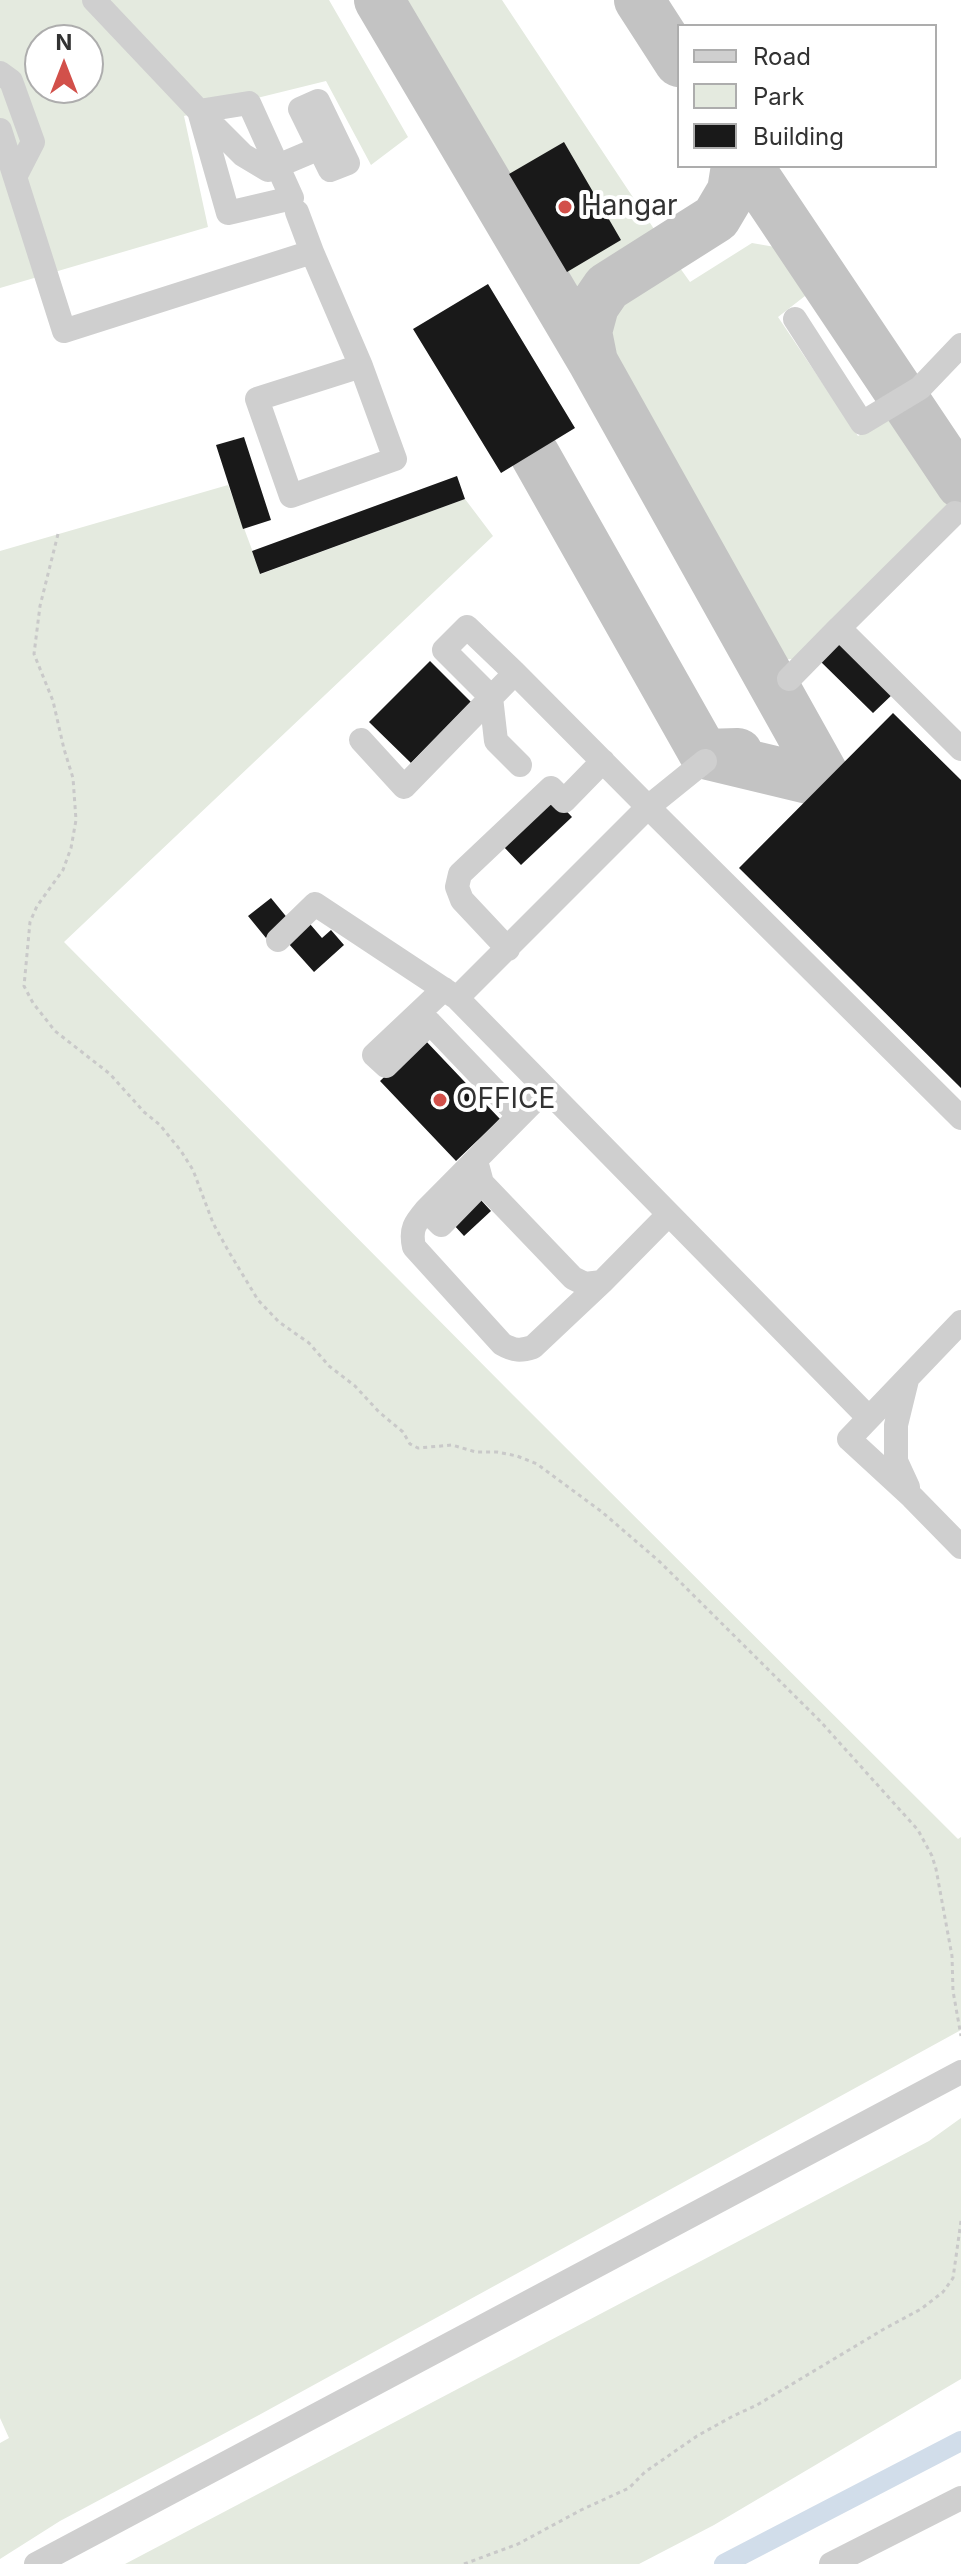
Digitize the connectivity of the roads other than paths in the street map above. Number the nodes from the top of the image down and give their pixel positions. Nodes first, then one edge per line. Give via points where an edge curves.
1 (94, 0) edge
2 (0, 73) edge
3 (199, 111) junction
4 (0, 130) edge
5 (320, 148) dead end
6 (278, 166) junction
7 (15, 177) junction
8 (297, 212) dead end
9 (312, 252) junction
10 (795, 319) dead end
11 (961, 345) edge
12 (361, 366) junction
13 (955, 513) dead end
14 (839, 628) junction
15 (515, 673) junction
16 (789, 679) dead end
17 (491, 697) junction
18 (361, 740) dead end
19 (961, 749) edge
20 (603, 761) junction
21 (705, 761) dead end
22 (520, 765) dead end
23 (648, 807) junction
24 (278, 940) dead end
25 (508, 949) junction
26 (451, 994) junction
27 (430, 1023) junction
28 (487, 1028) junction
29 (459, 1054) junction
30 (546, 1089) junction
31 (519, 1116) junction
32 (961, 1118) edge
33 (481, 1154) junction
34 (482, 1183) junction
35 (426, 1210) junction
36 (668, 1215) junction
37 (602, 1282) junction
38 (961, 1322) edge
39 (908, 1378) junction
40 (869, 1418) junction
41 (912, 1497) junction
42 (961, 1547) edge
43 (961, 2072) edge
44 (961, 2498) edge
45 (36, 2564) edge
46 (831, 2564) edge

1 - 3 street
2 - 7 street via 11,81 33,142
3 - 6 street via 243,155 268,170
3 - 6 street via 249,103
3 - 6 street via 228,213 292,198
4 - 7 street
5 - 6 street
7 - 9 street via 64,331
8 - 9 street
9 - 12 street
10 - 11 street via 862,423 920,388
12 - 12 street via 395,459 291,496 257,399
13 - 14 street
14 - 16 street
14 - 19 street
15 - 17 street
15 - 17 street via 467,627 444,650
15 - 20 street
17 - 18 street via 404,787
17 - 22 street via 496,741
20 - 23 street
20 - 25 street via 564,801 551,788 460,874 462,900
21 - 23 street
23 - 25 street
23 - 32 street
24 - 26 street via 315,904
25 - 26 street
26 - 27 street
26 - 27 street via 374,1055 386,1066
26 - 28 street
27 - 29 street
28 - 29 street
28 - 30 street
29 - 31 street
30 - 31 street
30 - 36 street
31 - 33 street
33 - 34 street
33 - 35 street
34 - 35 street via 441,1225
34 - 37 street via 573,1278 585,1284
35 - 37 street via 412,1226 414,1247 512,1350 533,1347
36 - 37 street
36 - 40 street
38 - 39 street
39 - 40 street
39 - 41 street via 896,1425 896,1461
40 - 41 street via 849,1439
41 - 42 street
43 - 45 street
44 - 46 street

